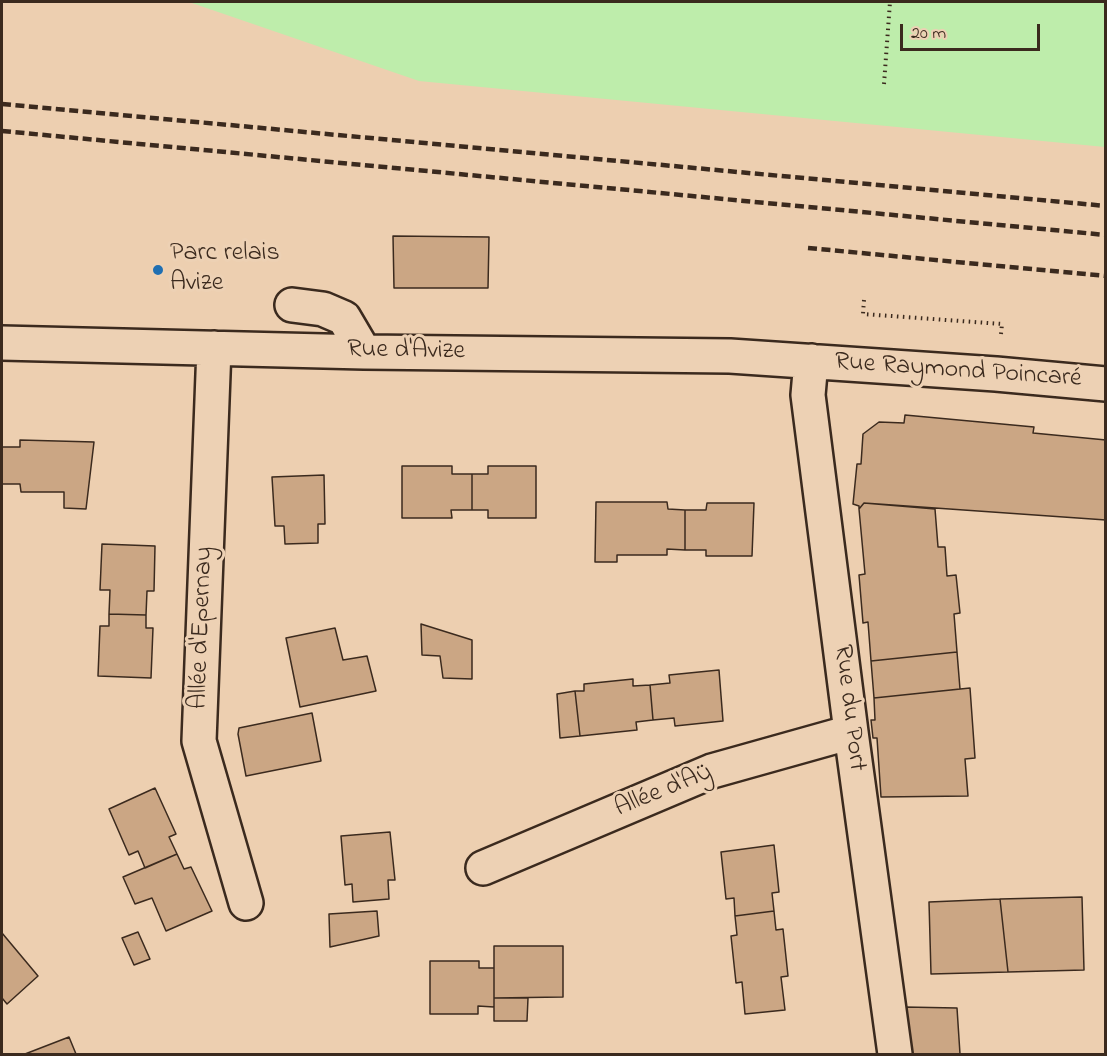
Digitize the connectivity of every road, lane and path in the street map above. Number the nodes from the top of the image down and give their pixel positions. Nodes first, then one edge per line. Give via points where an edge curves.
1 (890, 2) edge
2 (884, 84) dead end
3 (864, 300) dead end
4 (292, 305) dead end
5 (2, 343) edge
6 (214, 348) junction
7 (364, 352) junction
8 (811, 361) junction
9 (996, 374) junction
10 (1106, 384) edge
11 (851, 732) junction
12 (483, 868) dead end
13 (246, 903) dead end
14 (895, 1054) edge

1 - 2 path
3 - 9 path via 863,314 1002,324
4 - 7 street via 323,309 344,318
5 - 6 street, Rue d'Avize
6 - 7 street, Rue d'Avize
6 - 13 street, Allée d'Epernay via 199,741
7 - 8 street, Rue d'Avize via 730,356
8 - 9 street, Rue Raymond Poincaré
8 - 11 street, Rue du Port via 808,395
9 - 10 street, Rue Raymond Poincaré
11 - 12 street, Allée d'Aÿ via 712,771
11 - 14 street, Rue du Port

